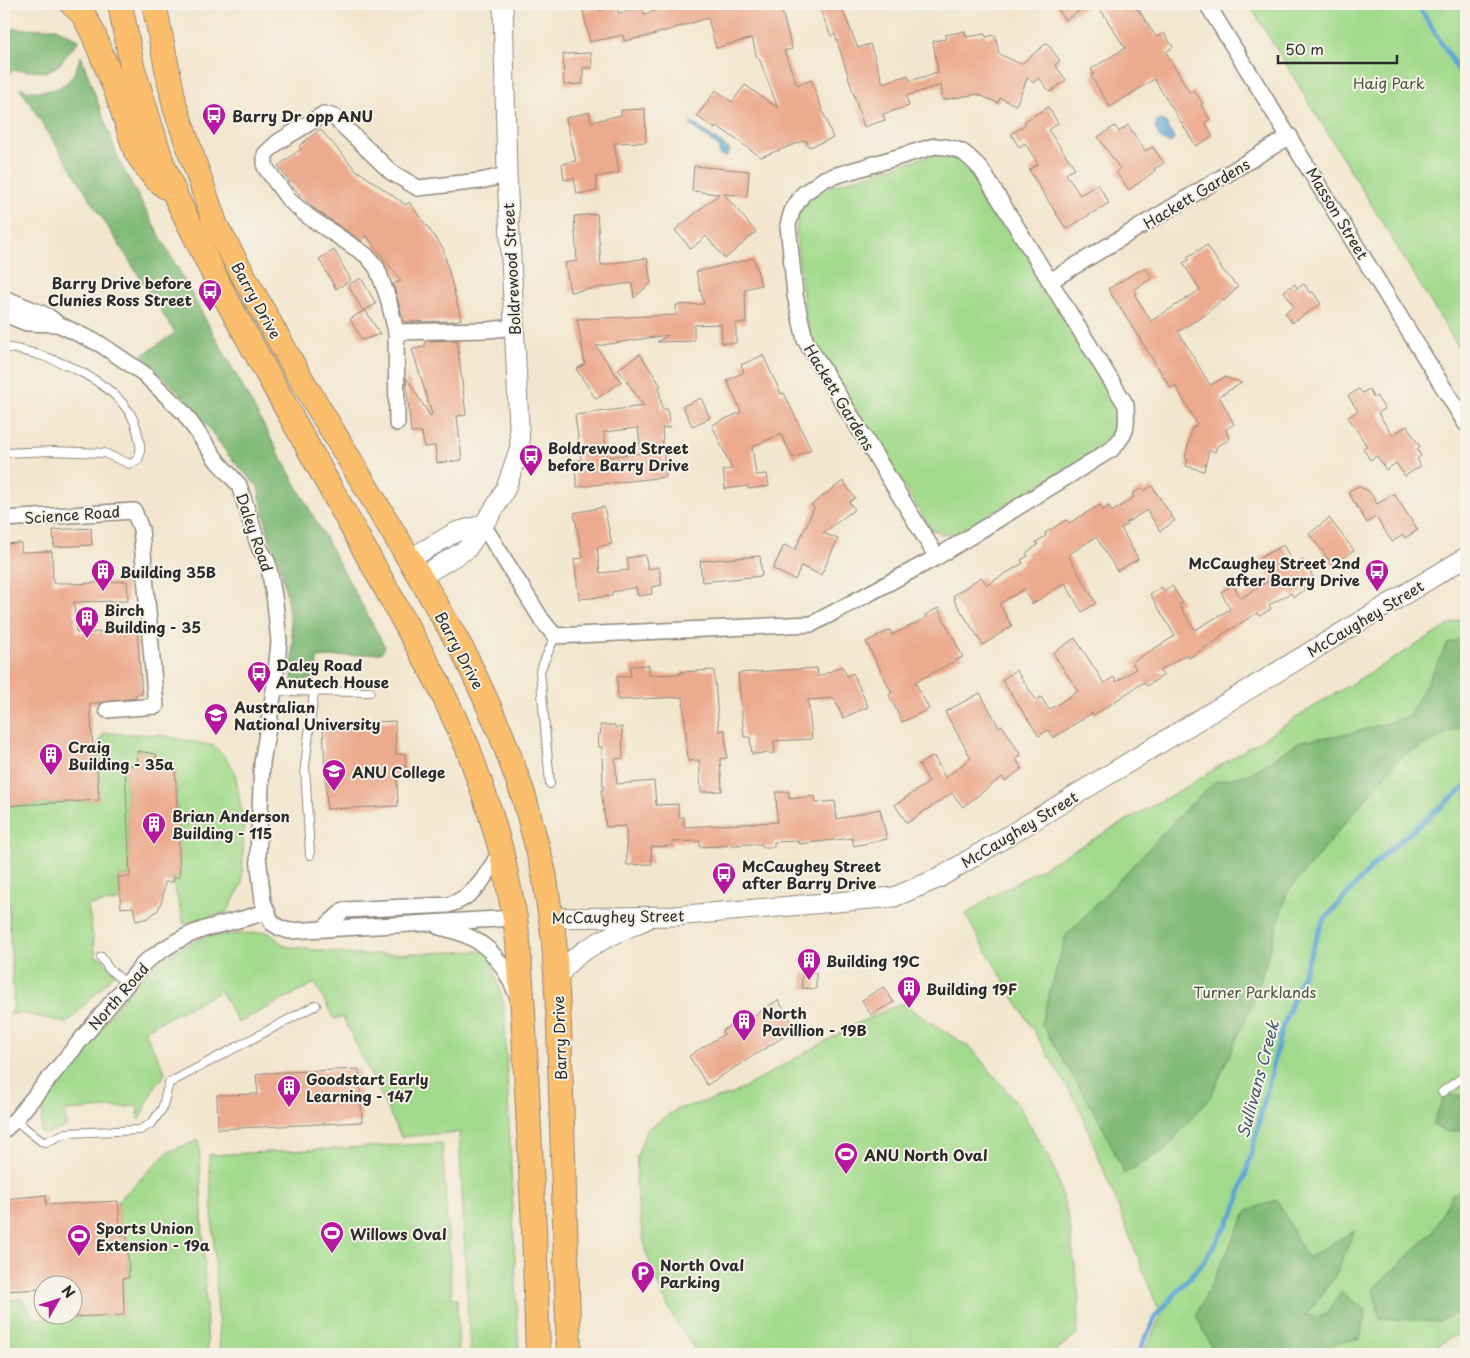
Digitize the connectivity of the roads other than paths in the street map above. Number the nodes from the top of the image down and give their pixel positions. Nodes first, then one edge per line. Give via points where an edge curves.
1 (72, 4) edge
2 (120, 4) edge
3 (154, 4) edge
4 (503, 4) edge
5 (1208, 4) edge
6 (1290, 136) junction
7 (507, 175) junction
8 (176, 197) junction
9 (1050, 281) junction
10 (4, 298) edge
11 (4, 314) edge
12 (58, 324) junction
13 (514, 327) junction
14 (396, 332) junction
15 (4, 347) edge
16 (397, 423) dead end
17 (1466, 424) edge
18 (4, 453) edge
19 (4, 519) edge
20 (484, 525) junction
21 (937, 557) junction
22 (1466, 557) edge
23 (414, 568) junction
24 (386, 587) junction
25 (555, 636) junction
26 (274, 691) junction
27 (314, 692) junction
28 (370, 692) dead end
29 (108, 710) dead end
30 (550, 784) dead end
31 (501, 850) junction
32 (310, 855) dead end
33 (267, 911) junction
34 (650, 917) junction
35 (515, 918) junction
36 (552, 918) junction
37 (426, 924) junction
38 (323, 929) junction
39 (102, 957) dead end
40 (126, 984) junction
41 (557, 985) junction
42 (316, 1006) dead end
43 (523, 1011) junction
44 (1466, 1074) edge
45 (1442, 1092) dead end
46 (9, 1125) edge
47 (538, 1354) edge
48 (569, 1354) edge

1 - 8 main road via 83,14 93,32 136,152
2 - 8 main road, Barry Drive via 132,66 162,164
3 - 23 main road, Barry Drive via 175,107 216,226 297,372
4 - 7 street, Boldrewood Street
5 - 6 street, Masson Street
6 - 9 street, Hackett Gardens
6 - 17 street, Masson Street
7 - 13 street, Boldrewood Street
7 - 14 street via 418,188 391,172 334,117 324,114 278,142 265,154 266,167 289,200 366,255 377,268
8 - 24 main road, Barry Drive via 224,295
9 - 21 street, Hackett Gardens via 1126,404 1124,435 1112,449
9 - 21 street, Hackett Gardens via 981,169 966,153 953,147 935,146 824,179 803,194 792,211 788,225 795,295 805,340
10 - 12 street, Daley Road via 48,316
11 - 12 street, Daley Road via 27,323
12 - 26 street, Daley Road via 100,344 143,373 184,413 218,462 239,485 259,547 268,563 275,602 279,642
13 - 14 street
13 - 20 street, Boldrewood Street via 520,448 506,488
14 - 16 street
15 - 18 lane via 56,360 114,394 133,417 141,452 138,460 130,464 104,453
19 - 29 street, Science Road via 134,511 142,529 156,706
20 - 23 street, Boldrewood Street via 467,549
20 - 25 street
21 - 25 street, Hackett Gardens via 812,624
22 - 34 street, McCaughey Street via 939,878 894,897
23 - 24 main road
23 - 36 main road, Barry Drive via 474,672 513,764 535,836
24 - 31 main road, Barry Drive via 437,681 468,748
25 - 30 lane via 540,671
26 - 27 lane
26 - 33 street, Daley Road via 262,763 258,856
27 - 28 lane
27 - 32 lane via 305,766
31 - 35 main road, Barry Drive
31 - 38 street via 481,882 455,903 344,910
33 - 38 street, Daley Road via 272,923 280,928
33 - 40 street, North Road via 173,942 145,962
34 - 36 street, McCaughey Street
34 - 41 street via 583,951 565,967
35 - 36 main road, McCaughey Street
35 - 37 street
35 - 43 main road, Barry Drive
36 - 41 main road, Barry Drive
37 - 38 street
37 - 43 street via 462,934 492,952 507,973
39 - 40 lane via 109,969
40 - 46 street, North Road
41 - 48 main road, Barry Drive
42 - 46 lane via 168,1083 162,1109 152,1123 140,1130 66,1133 41,1142
43 - 47 main road, Barry Drive
44 - 45 lane

